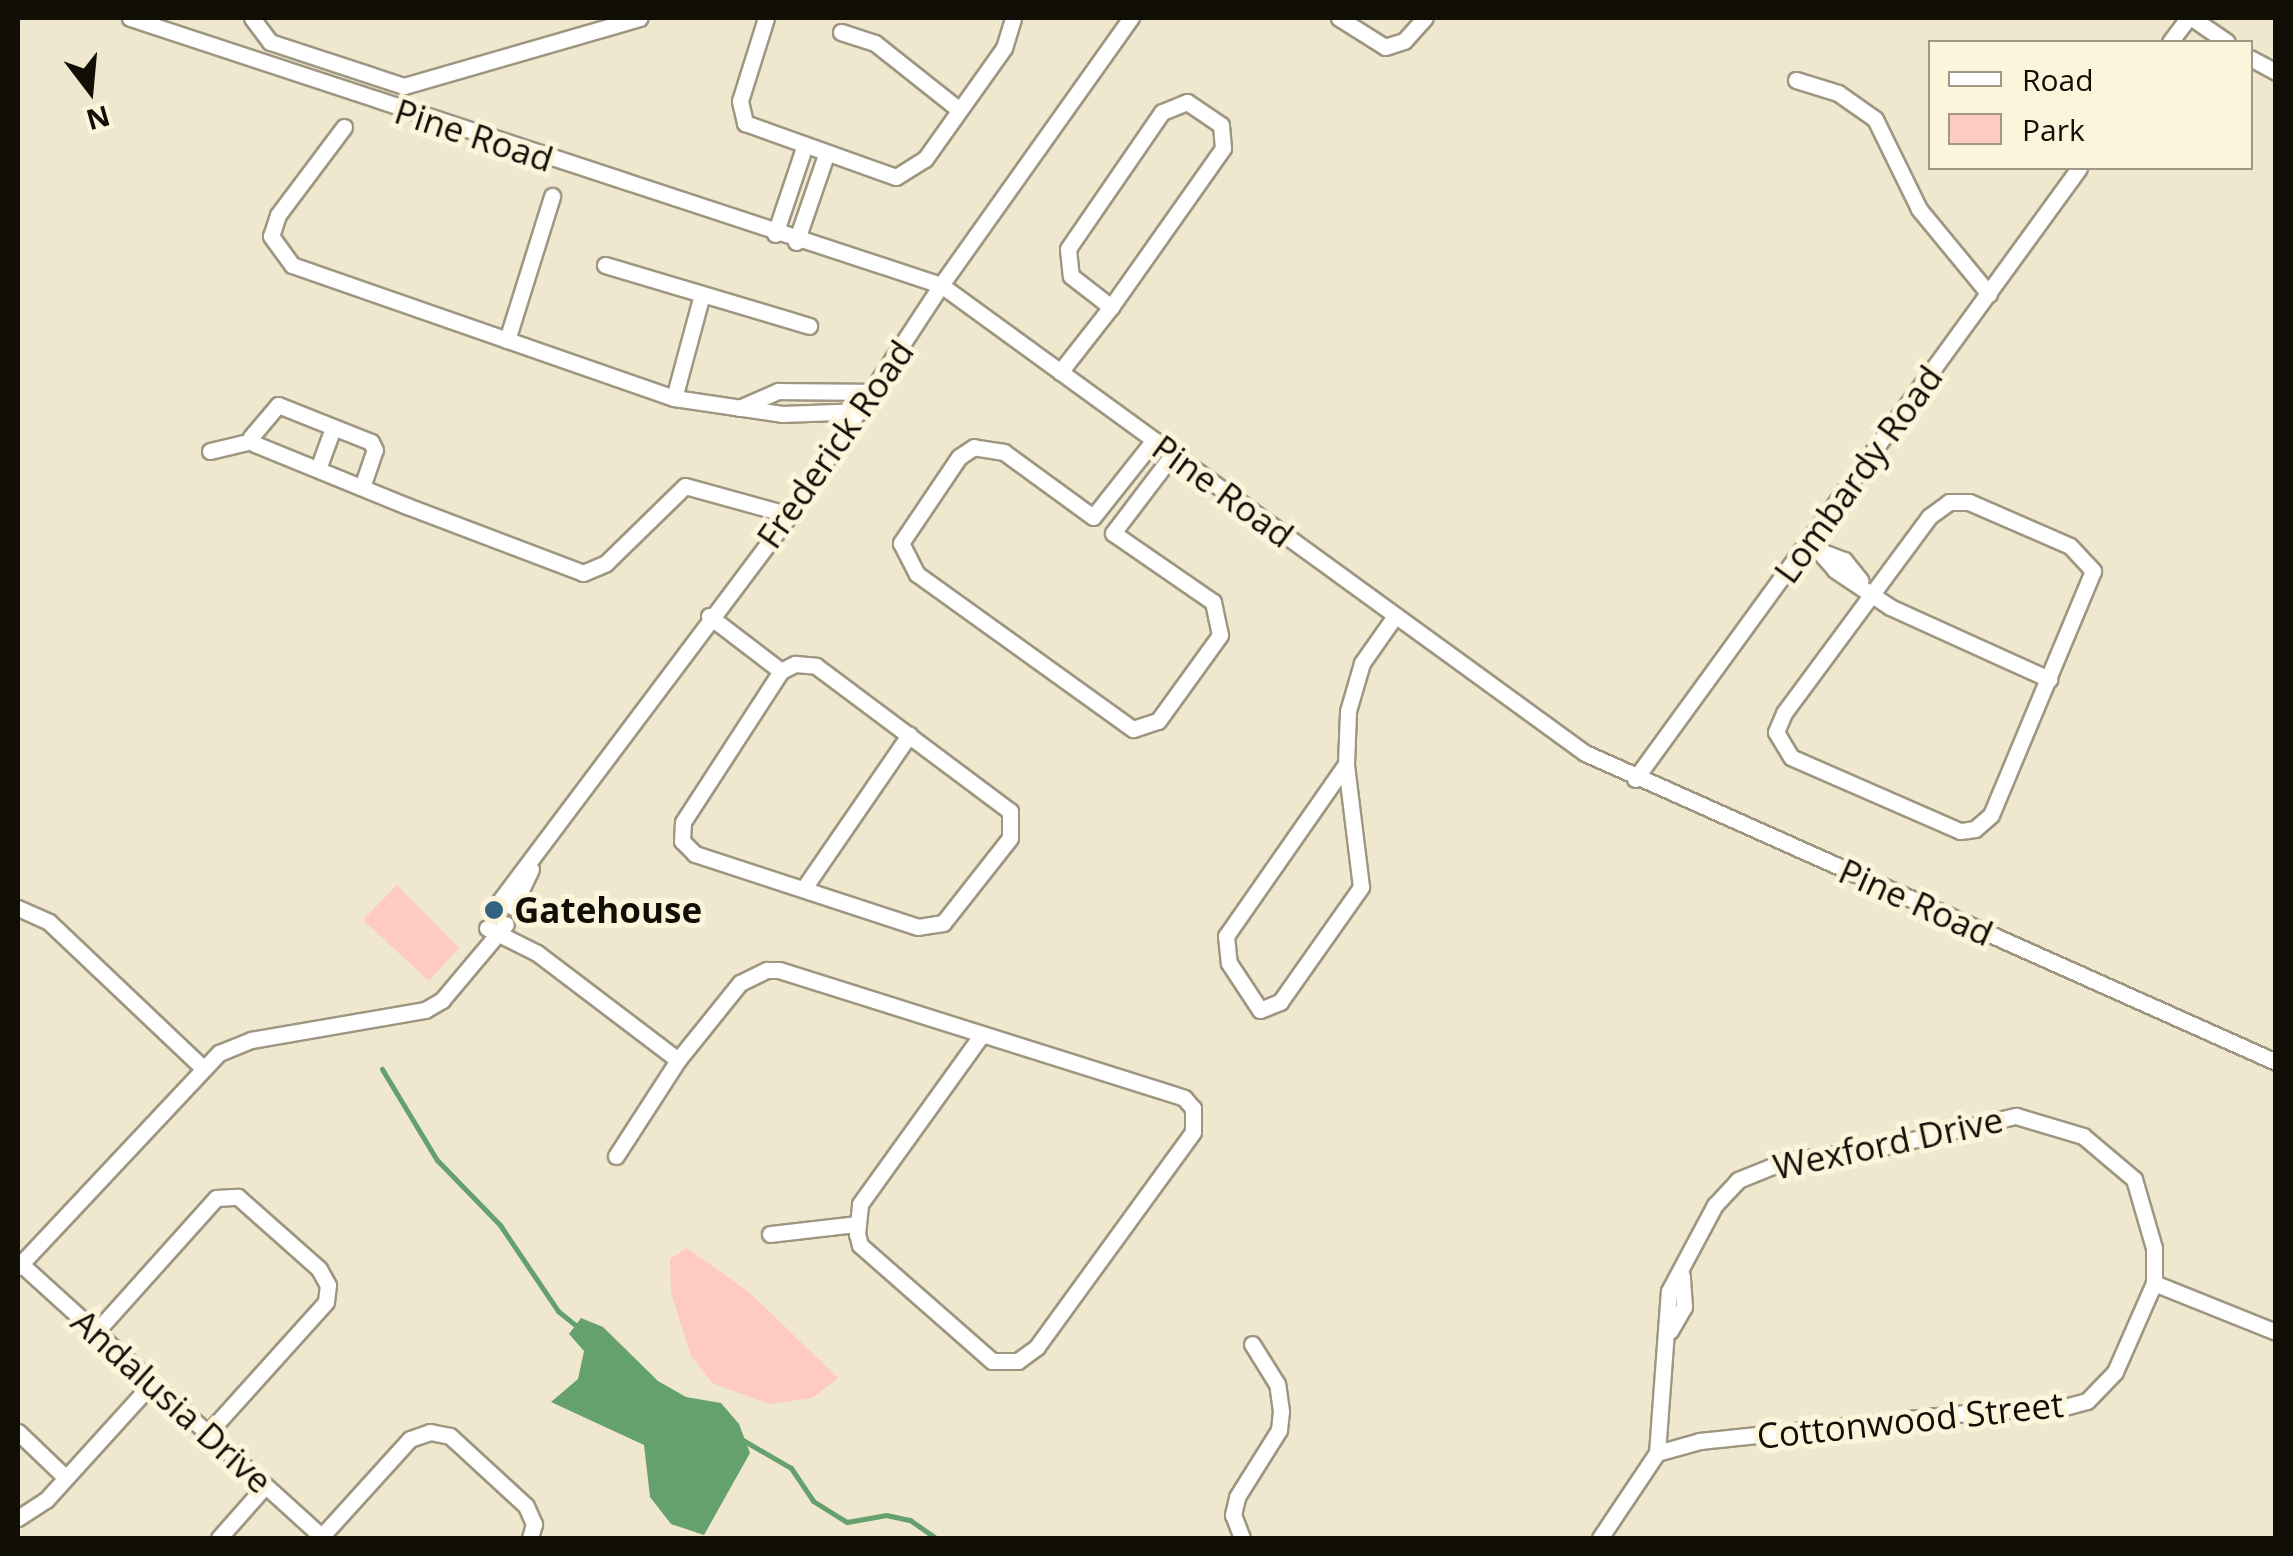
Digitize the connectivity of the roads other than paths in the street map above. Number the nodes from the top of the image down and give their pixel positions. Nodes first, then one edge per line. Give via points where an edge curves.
1 (130, 18) edge
2 (252, 18) edge
3 (639, 18) edge
4 (766, 18) edge
5 (1013, 18) edge
6 (1131, 18) edge
7 (1340, 18) edge
8 (1424, 18) edge
9 (2190, 18) edge
10 (841, 32) dead end
11 (2172, 40) edge
12 (2225, 40) edge
13 (2253, 60) edge
14 (2276, 72) edge
15 (1796, 80) dead end
16 (958, 109) junction
17 (344, 127) dead end
18 (804, 148) junction
19 (826, 155) junction
20 (2078, 170) edge
21 (552, 196) dead end
22 (774, 234) junction
23 (796, 242) junction
24 (605, 265) dead end
25 (941, 284) junction
26 (1989, 294) junction
27 (701, 298) junction
28 (1111, 307) junction
29 (810, 326) dead end
30 (508, 340) junction
31 (1060, 372) junction
32 (876, 392) junction
33 (674, 398) junction
34 (738, 408) junction
35 (863, 411) junction
36 (334, 428) junction
37 (1154, 440) junction
38 (252, 441) junction
39 (210, 452) dead end
40 (1173, 454) junction
41 (318, 468) junction
42 (362, 487) junction
43 (790, 516) junction
44 (1094, 518) junction
45 (1113, 533) junction
46 (1815, 546) junction
47 (1870, 593) junction
48 (708, 616) junction
49 (1395, 616) junction
50 (782, 671) junction
51 (2048, 679) junction
52 (909, 735) junction
53 (1346, 764) junction
54 (1636, 779) junction
55 (804, 888) junction
56 (505, 898) tunnel mouth
57 (18, 908) edge
58 (982, 1034) junction
59 (678, 1060) junction
60 (2276, 1062) edge
61 (203, 1068) junction
62 (616, 1156) dead end
63 (856, 1224) junction
64 (770, 1234) dead end
65 (19, 1266) edge
66 (2154, 1283) junction
67 (2276, 1332) edge
68 (95, 1333) junction
69 (1252, 1344) dead end
70 (152, 1383) junction
71 (18, 1432) edge
72 (207, 1434) junction
73 (1656, 1453) junction
74 (66, 1478) junction
75 (264, 1486) junction
76 (18, 1518) edge
77 (219, 1538) edge
78 (322, 1538) edge
79 (530, 1538) edge
80 (1242, 1538) edge
81 (1600, 1538) edge

1 - 22 street, Pine Road
2 - 3 street via 270,42 404,86
4 - 18 street via 742,114 753,131
5 - 16 street via 1004,48
6 - 25 street, Frederick Road
7 - 8 street via 1384,47 1404,42
9 - 11 street
9 - 12 street
10 - 16 street via 874,43
13 - 14 street
15 - 26 street via 1846,97 1875,119 1919,209
16 - 19 street via 925,159 904,174 883,176
17 - 30 street via 278,215 270,236 279,254 292,265
18 - 19 street
18 - 22 street
19 - 23 street
20 - 26 street, Lombardy Road
21 - 30 street
22 - 23 street, Pine Road
23 - 25 street, Pine Road
24 - 27 street
25 - 31 street, Pine Road
25 - 32 street, Frederick Road
26 - 46 street, Lombardy Road
27 - 29 street
27 - 33 street
28 - 28 street via 1226,142 1221,125 1186,102 1162,112 1068,249 1072,276
28 - 31 street
30 - 33 street
31 - 37 street, Pine Road
32 - 34 street via 778,391
32 - 35 street, Frederick Road
33 - 34 street
34 - 35 street
35 - 43 street, Frederick Road
36 - 38 street via 278,406
36 - 41 street
36 - 42 street via 374,446
37 - 40 street, Pine Road
37 - 44 street
38 - 39 street
38 - 41 street
40 - 45 street
40 - 49 street, Pine Road
41 - 42 street
42 - 43 street via 584,573 606,563 684,486
43 - 48 street, Frederick Road
44 - 45 street
44 - 45 street via 1004,452 974,447 936,490 901,552 917,574 1141,729 1158,722 1220,635 1220,612
46 - 47 street
46 - 54 street, Lombardy Road
47 - 51 street
47 - 51 street via 1930,516 1949,502 1969,502 2070,546 2088,558 2092,579
47 - 51 street via 1784,713 1778,740 1791,757 1950,828 1975,829 1992,814
48 - 50 street
48 - 56 street, Frederick Road
49 - 53 street via 1354,684
49 - 54 street, Pine Road via 1586,753
50 - 52 street via 795,664 816,666
50 - 55 street via 680,832 695,854
52 - 55 street
52 - 55 street via 1006,804 1010,838 949,918 934,927
53 - 53 street via 1361,887 1280,1002 1260,1010 1229,963 1226,936
54 - 60 street, Pine Road
57 - 61 street via 49,922
58 - 59 street via 767,970 747,976
58 - 63 street via 860,1204
58 - 63 street via 1184,1098 1193,1108 1193,1132 1037,1347 1018,1361 992,1361 860,1245
59 - 61 street via 496,926 482,954 426,1010 228,1046
59 - 62 street
61 - 65 street
63 - 64 street
65 - 68 street, Andalusia Drive
66 - 67 street
66 - 73 street, Cottonwood Street via 2107,1386 2070,1407 1700,1441
66 - 73 street, Wexford Drive via 2154,1248 2134,1179 2093,1142 2032,1116 1984,1120 1756,1170 1723,1193 1665,1303 1670,1331
68 - 70 street, Andalusia Drive
68 - 72 street via 216,1198 238,1197 319,1268 328,1285 326,1302
69 - 80 street via 1277,1384 1282,1411 1279,1430 1237,1497 1233,1515
70 - 72 street, Andalusia Drive
70 - 74 street
71 - 74 street
72 - 75 street, Andalusia Drive
73 - 81 street, Wexford Drive
74 - 76 street
75 - 77 street
75 - 78 street, Andalusia Drive
78 - 79 street via 410,1440 430,1432 450,1436 526,1506 534,1524

